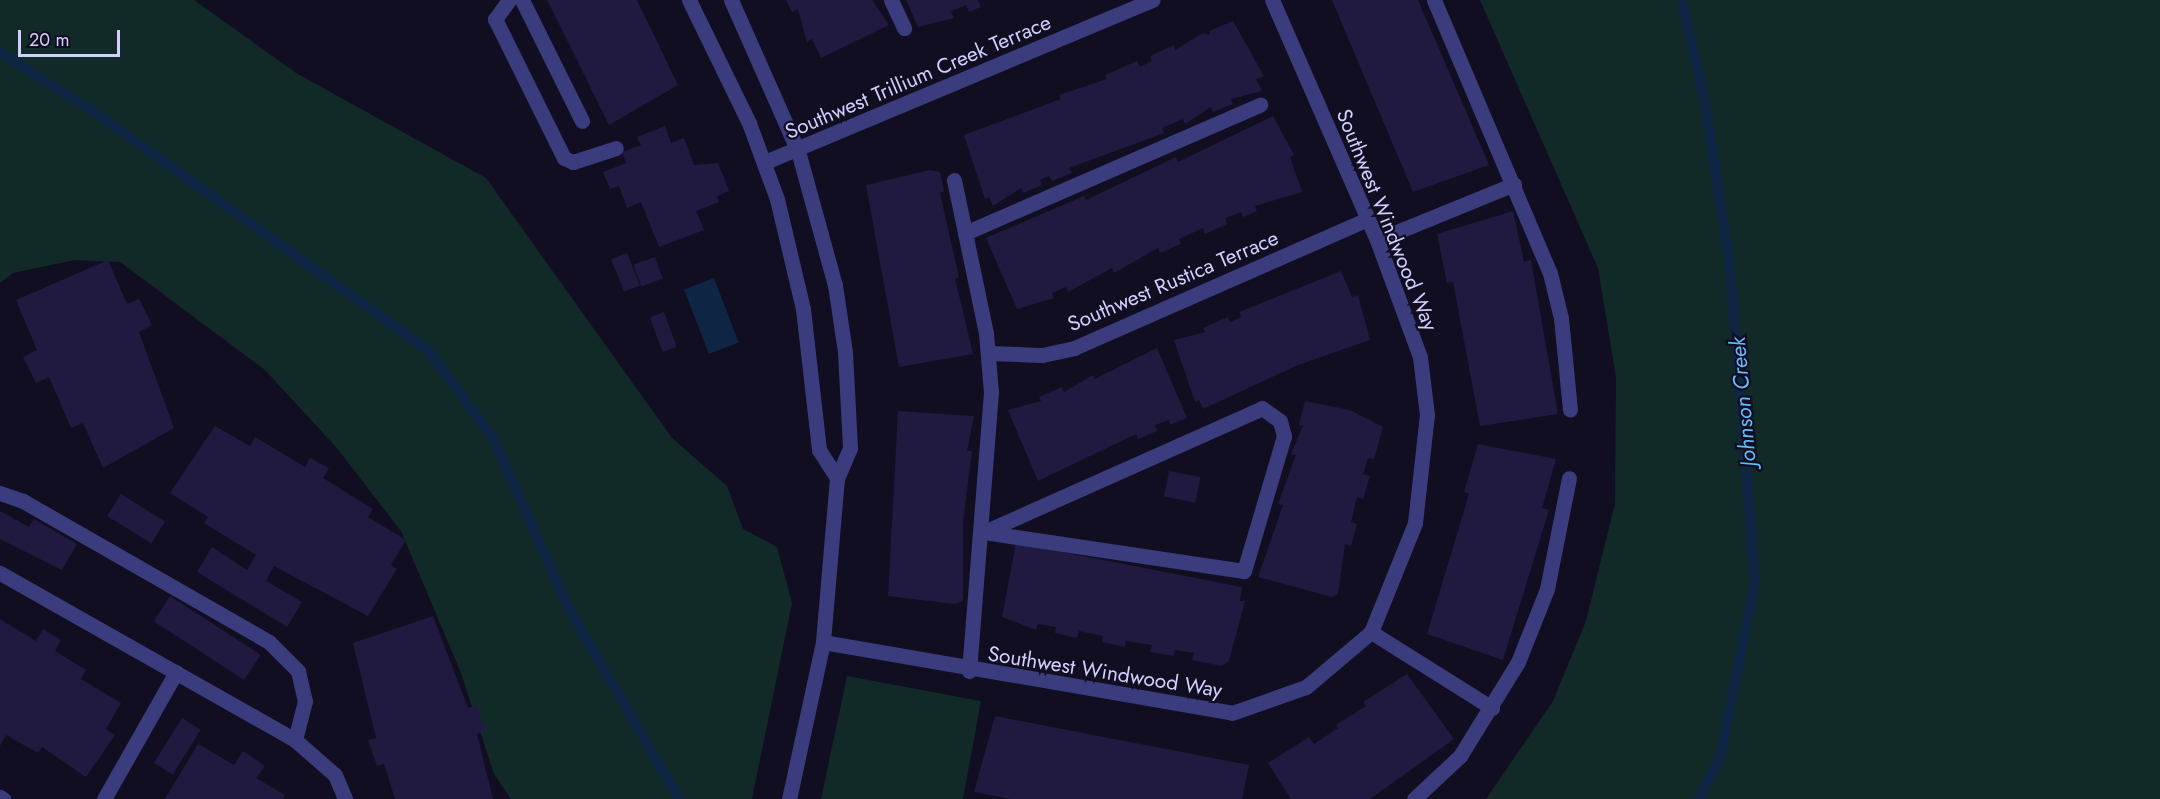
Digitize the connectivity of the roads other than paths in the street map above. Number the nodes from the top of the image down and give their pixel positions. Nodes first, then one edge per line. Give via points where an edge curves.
1 (509, 0) edge
2 (522, 0) edge
3 (689, 0) edge
4 (731, 0) edge
5 (891, 0) edge
6 (1153, 0) edge
7 (1272, 0) edge
8 (1434, 0) edge
9 (904, 28) dead end
10 (1260, 105) dead end
11 (582, 121) dead end
12 (616, 148) dead end
13 (798, 151) junction
14 (765, 162) junction
15 (954, 180) dead end
16 (1514, 184) junction
17 (1368, 219) junction
18 (965, 233) junction
19 (1377, 240) junction
20 (989, 353) junction
21 (1570, 410) dead end
22 (837, 478) junction
23 (1569, 478) dead end
24 (0, 493) edge
25 (984, 532) junction
26 (0, 573) edge
27 (1371, 632) junction
28 (823, 642) junction
29 (969, 671) junction
30 (176, 672) junction
31 (1492, 708) junction
32 (295, 740) junction
33 (104, 799) edge
34 (345, 799) edge
35 (789, 799) edge
36 (1414, 799) edge

1 - 12 street via 495,19 564,158 573,162
2 - 11 street
3 - 14 street
4 - 13 street
5 - 9 street
6 - 13 street, Southwest Trillium Creek Terrace
7 - 17 street, Southwest Windwood Way
8 - 16 street
10 - 18 street
13 - 14 street, Southwest Trillium Creek Terrace
13 - 22 street via 835,285 845,352 850,448
14 - 22 street via 803,309 819,450
15 - 18 street
16 - 19 street
16 - 21 street via 1553,285
17 - 19 street, Southwest Windwood Way
17 - 20 street, Southwest Rustica Terrace via 1074,348 1042,355
18 - 20 street
19 - 27 street, Southwest Windwood Way via 1419,357 1427,415 1416,523
20 - 25 street
22 - 28 street
23 - 31 street via 1547,589 1518,662
24 - 32 street via 23,501 268,642 298,671 305,701
25 - 25 street via 1244,571 1284,436 1280,421 1262,408
25 - 29 street
26 - 30 street
27 - 29 street, Southwest Windwood Way via 1343,661 1306,687 1232,713
27 - 31 street
28 - 29 street, Southwest Windwood Way
28 - 35 street
30 - 32 street
30 - 33 street
31 - 36 street via 1460,756
32 - 34 street via 335,775

